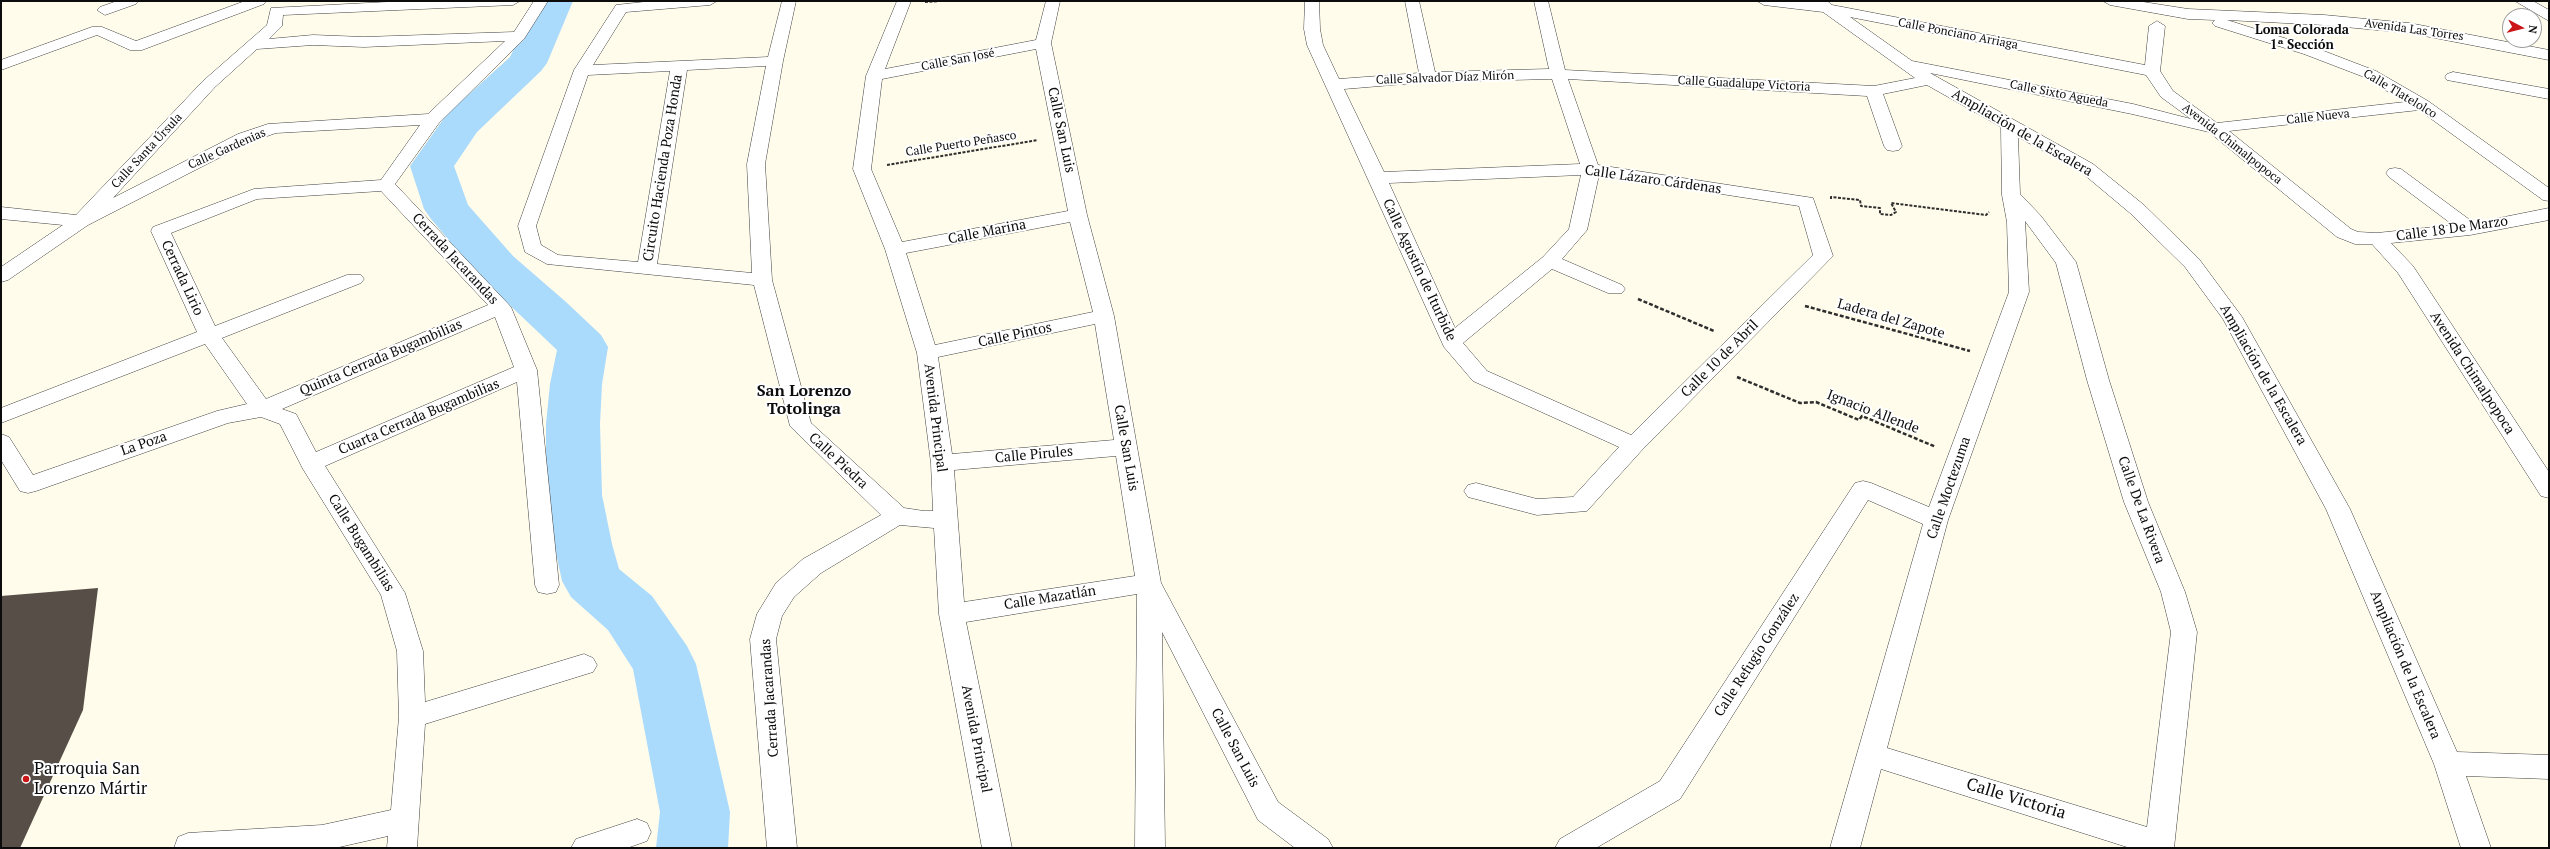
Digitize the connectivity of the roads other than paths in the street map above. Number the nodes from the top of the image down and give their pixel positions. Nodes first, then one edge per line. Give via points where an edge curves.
1 (131, 1) edge
2 (260, 1) edge
3 (513, 1) edge
4 (541, 1) edge
5 (710, 1) edge
6 (789, 1) edge
7 (904, 1) edge
8 (1053, 1) edge
9 (1312, 1) edge
10 (1412, 1) edge
11 (1541, 1) edge
12 (1764, 1) edge
13 (2110, 1) edge
14 (2236, 1) edge
15 (2522, 1) edge
16 (1821, 5) edge
17 (2280, 5) edge
18 (105, 10) dead end
19 (276, 11) junction
20 (2188, 14) junction
21 (2549, 16) edge
22 (2324, 20) junction
23 (2157, 26) dead end
24 (519, 36) junction
25 (1043, 43) junction
26 (253, 45) junction
27 (2549, 55) edge
28 (775, 60) junction
29 (1903, 63) junction
30 (1, 65) edge
31 (679, 67) junction
32 (582, 70) junction
33 (2152, 70) junction
34 (1558, 74) junction
35 (874, 76) junction
36 (1428, 77) junction
37 (2453, 78) dead end
38 (1929, 80) junction
39 (1332, 85) junction
40 (1874, 91) junction
41 (2547, 95) edge
42 (2422, 105) junction
43 (433, 119) junction
44 (2009, 126) junction
45 (2214, 128) junction
46 (1893, 146) dead end
47 (1591, 169) junction
48 (2395, 173) dead end
49 (1378, 178) junction
50 (386, 185) junction
51 (2549, 196) edge
52 (2002, 201) junction
53 (1810, 209) joint
54 (1, 213) edge
55 (2549, 214) edge
56 (1078, 215) junction
57 (81, 220) junction
58 (2470, 229) junction
59 (2355, 238) joint
60 (2377, 239) junction
61 (895, 250) junction
62 (1550, 260) junction
63 (647, 269) junction
64 (1, 276) edge
65 (354, 279) dead end
66 (762, 280) junction
67 (1615, 289) road end
68 (501, 307) junction
69 (1104, 316) junction
70 (209, 335) junction
71 (1451, 342) junction
72 (927, 354) junction
73 (526, 370) junction
74 (262, 409) junction
75 (1, 416) edge
76 (1, 442) edge
77 (1634, 445) junction
78 (1126, 447) junction
79 (311, 463) junction
80 (942, 463) junction
81 (2549, 490) edge
82 (1476, 491) dead end
83 (897, 516) junction
84 (946, 519) junction
85 (1936, 520) junction
86 (1149, 583) junction
87 (547, 585) dead end
88 (952, 614) junction
89 (584, 665) dead end
90 (412, 717) junction
91 (1872, 755) junction
92 (2448, 764) junction
93 (2549, 767) edge
94 (404, 820) junction
95 (637, 832) dead end
96 (188, 846) dead end
97 (2159, 846) edge
98 (402, 848) edge
99 (586, 848) edge
100 (782, 848) edge
101 (997, 848) edge
102 (1150, 848) edge
103 (1318, 848) edge
104 (1570, 848) edge
105 (1844, 848) edge
106 (2476, 848) edge

1 - 18 street
2 - 19 street
2 - 30 street via 136,46 97,30
3 - 19 street
4 - 24 street
5 - 32 street via 622,8
6 - 28 street, Calle Piedra
7 - 35 street, Avenida Principal
8 - 25 street, Calle San Luis
9 - 39 street, Calle Agustín de Iturbide via 1315,45
10 - 36 street
11 - 34 street
12 - 16 street, Calle Ponciano Arriaga
13 - 20 street, Avenida Las Torres
14 - 17 street
15 - 21 street
16 - 29 street, Ampliación de la Escalera
16 - 33 street, Calle Ponciano Arriaga
17 - 22 street
19 - 26 street, Calle Santa Úrsula via 274,26
20 - 22 street, Avenida Las Torres
20 - 42 street, Calle Tlatelolco via 2310,51 2355,68
22 - 27 street, Avenida Las Torres via 2408,28
23 - 33 street
24 - 26 street via 364,42 313,40
24 - 43 street
25 - 35 street, Calle San José
25 - 56 street, Calle San Luis
26 - 57 street, Calle Santa Úrsula via 209,84
28 - 31 street
28 - 66 street, Calle Piedra via 756,164
29 - 38 street, Ampliación de la Escalera
29 - 45 street, Calle Sixto Agueda
31 - 32 street
31 - 63 street, Circuito Hacienda Poza Honda
32 - 63 street via 527,226 532,248 554,260
33 - 45 street, Avenida Chimalpopoca via 2167,94
34 - 36 street, Calle Salvador Díaz Mirón
34 - 40 street, Calle Guadalupe Victoria
34 - 47 street
35 - 61 street, Avenida Principal via 862,169
36 - 39 street, Calle Salvador Díaz Mirón
37 - 41 street
38 - 40 street, Calle Guadalupe Victoria
38 - 44 street, Ampliación de la Escalera
39 - 49 street, Calle Agustín de Iturbide
40 - 46 street
42 - 45 street, Calle Nueva
42 - 51 street, Calle Tlatelolco
43 - 50 street
43 - 57 street, Calle Gardenias via 274,128 244,138
44 - 52 street, Calle Moctezuma
44 - 92 street, Ampliación de la Escalera via 2087,168 2137,209 2192,264 2232,317 2338,508
45 - 59 street, Avenida Chimalpopoca via 2333,225
47 - 49 street, Calle Lázaro Cárdenas
47 - 53 street, Calle Lázaro Cárdenas
47 - 62 street via 1578,230
48 - 58 street
49 - 71 street, Calle Agustín de Iturbide
50 - 68 street, Cerrada Jacarandas
50 - 70 street, Cerrada Lirio via 254,194 160,231
52 - 85 street, Calle Moctezuma via 2016,222 2019,292
52 - 97 street, Calle De La Rivera via 2034,220 2066,262 2098,380 2136,502 2173,592 2184,632
53 - 77 street, Calle 10 de Abril via 1823,256
54 - 57 street
55 - 58 street, Calle 18 De Marzo
56 - 61 street, Calle Marina
56 - 69 street, Calle San Luis
57 - 64 street, Calle Santa Úrsula
58 - 60 street, Calle 18 De Marzo
59 - 60 street, Calle 18 De Marzo
60 - 81 street, Avenida Chimalpopoca via 2406,270
61 - 72 street, Avenida Principal
62 - 67 street
62 - 71 street
63 - 66 street
65 - 70 street
66 - 83 street, Calle Piedra via 801,426
68 - 73 street, Cerrada Jacarandas
68 - 74 street, Quinta Cerrada Bugambilias
69 - 72 street, Calle Pintos
69 - 78 street, Calle San Luis
70 - 74 street, Cerrada Lirio
70 - 75 street
71 - 77 street, Calle Agustín de Iturbide via 1480,376
72 - 80 street, Avenida Principal
73 - 79 street, Cuarta Cerrada Bugambilias
73 - 87 street, Cerrada Jacarandas
74 - 76 street, La Poza via 225,416 28,485
74 - 79 street, Calle Bugambilias via 288,419
77 - 82 street, Calle 10 de Abril via 1580,505 1538,507
78 - 80 street, Calle Pirules
78 - 86 street, Calle San Luis
79 - 90 street, Calle Bugambilias via 393,593 410,651
80 - 84 street, Avenida Principal
83 - 84 street via 924,520
83 - 100 street, Cerrada Jacarandas via 812,566 785,590 770,614 763,639
84 - 88 street, Avenida Principal
85 - 91 street, Calle Moctezuma
85 - 104 street, Calle Refugio González via 1864,489 1670,790
86 - 88 street, Calle Mazatlán
86 - 102 street
86 - 103 street, Calle San Luis via 1268,811
88 - 101 street, Avenida Principal
89 - 90 street
90 - 94 street, Calle Bugambilias
91 - 97 street, Calle Victoria
91 - 105 street, Calle Moctezuma
92 - 93 street
92 - 106 street, Ampliación de la Escalera
94 - 96 street via 322,838
94 - 98 street, Calle Bugambilias
95 - 99 street

